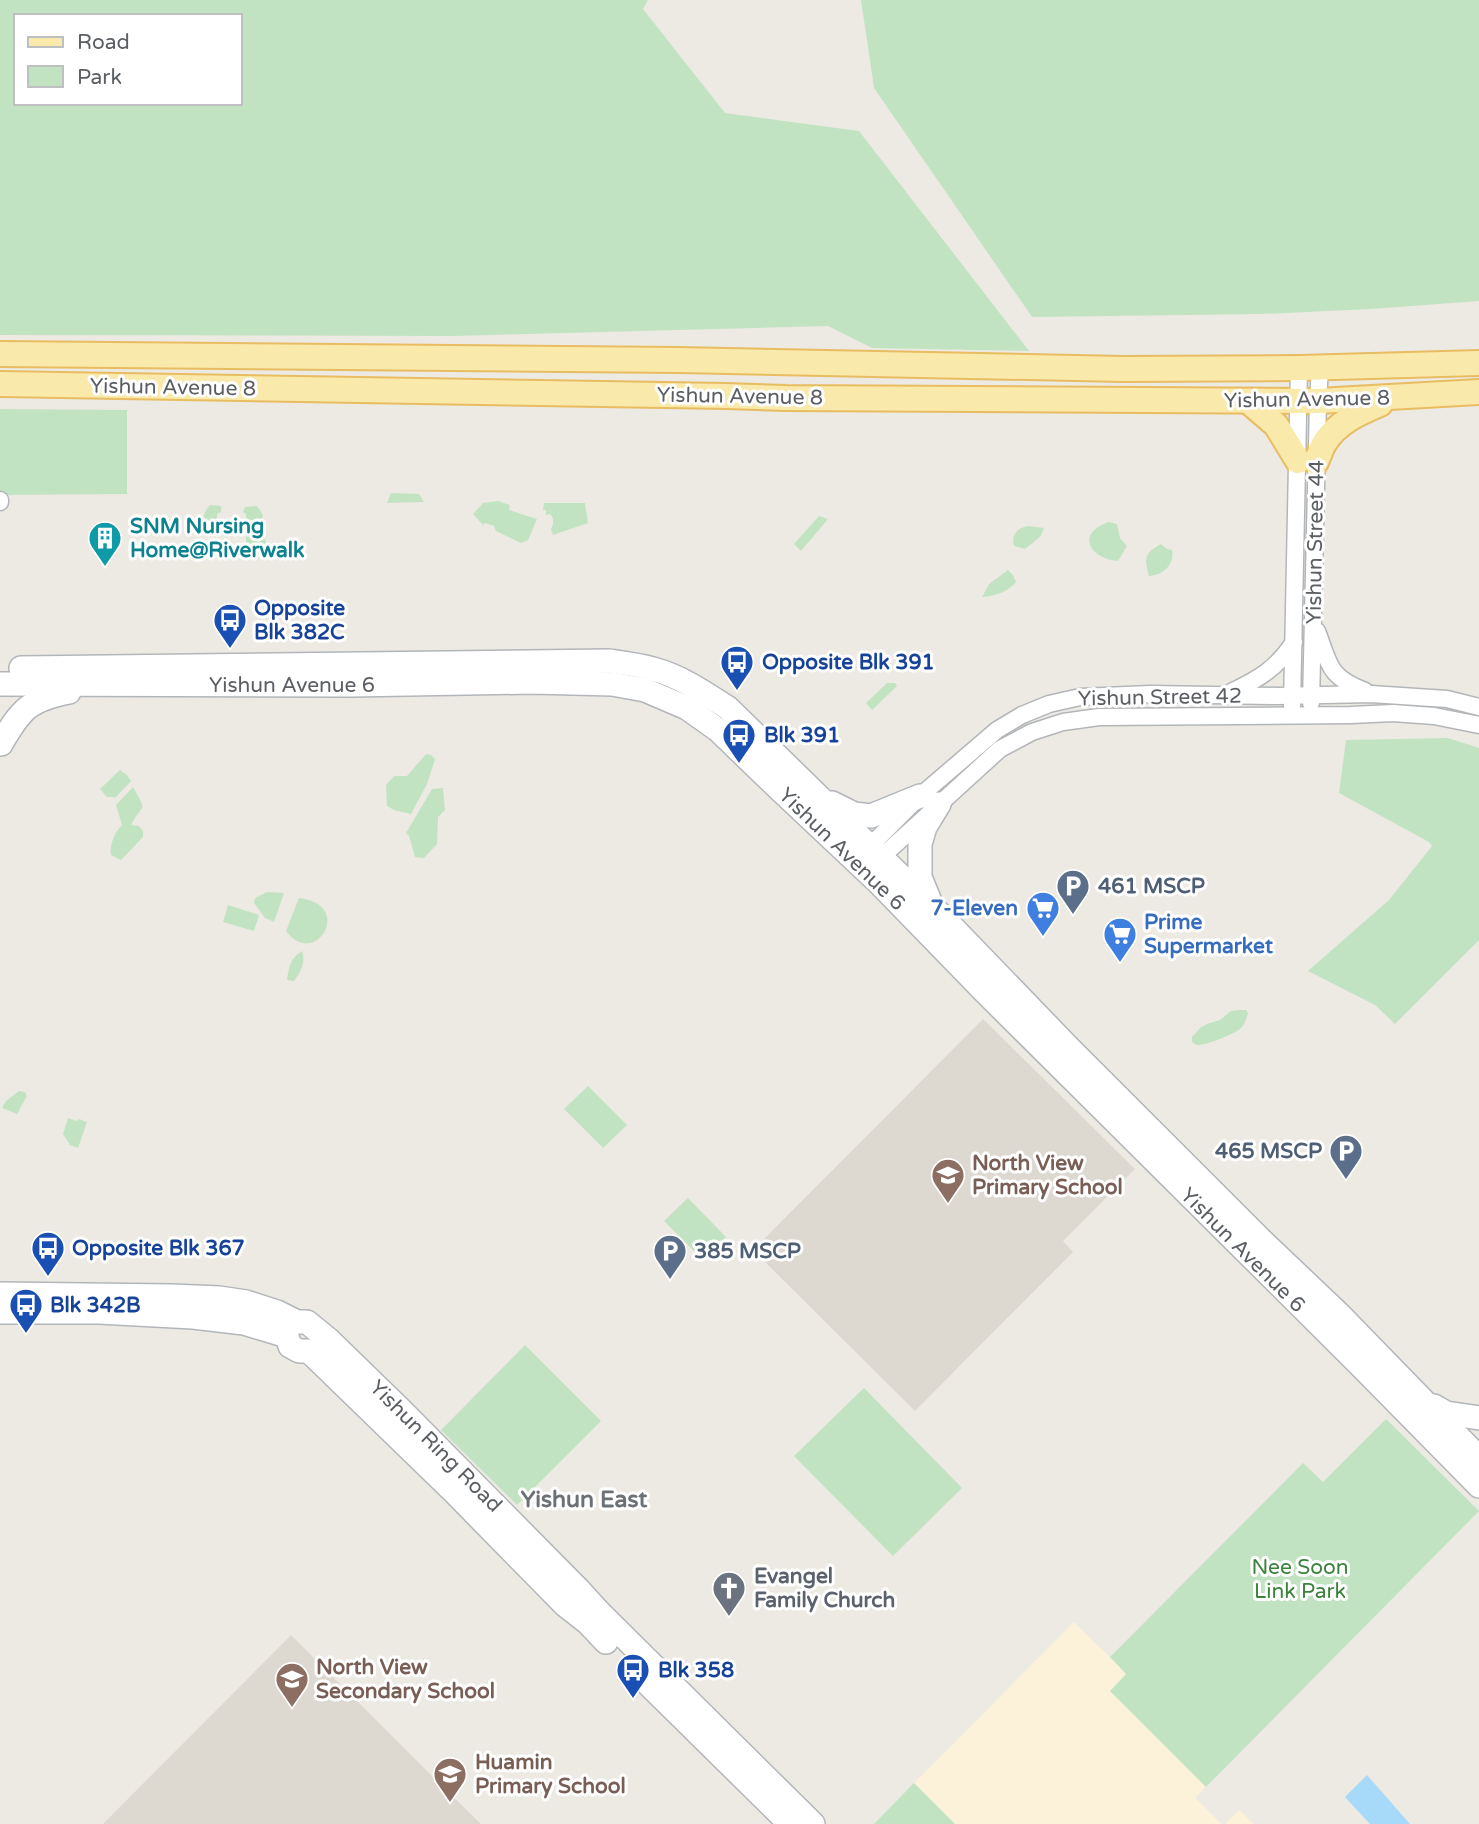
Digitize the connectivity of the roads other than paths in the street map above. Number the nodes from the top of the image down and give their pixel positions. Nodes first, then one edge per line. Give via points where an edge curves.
1 (0, 354) edge
2 (1479, 363) edge
3 (1310, 368) junction
4 (0, 384) edge
5 (1479, 392) edge
6 (1393, 397) junction
7 (1248, 401) junction
8 (1308, 401) junction
9 (1307, 462) junction
10 (1313, 622) junction
11 (1294, 642) junction
12 (0, 669) edge
13 (322, 675) junction
14 (0, 684) edge
15 (88, 684) junction
16 (1226, 694) junction
17 (1371, 694) junction
18 (1311, 695) junction
19 (1293, 696) junction
20 (1479, 707) edge
21 (1291, 715) junction
22 (1310, 716) junction
23 (1479, 725) edge
24 (0, 737) edge
25 (1, 744) edge
26 (0, 754) edge
27 (820, 798) junction
28 (930, 800) junction
29 (868, 859) junction
30 (932, 906) junction
31 (0, 1294) edge
32 (0, 1312) edge
33 (1340, 1315) junction
34 (302, 1335) junction
35 (1358, 1363) junction
36 (1419, 1397) junction
37 (1479, 1418) edge
38 (1474, 1465) edge
39 (637, 1661) junction
40 (790, 1824) edge
41 (813, 1824) edge

1 - 3 main road, Yishun Avenue 8
2 - 3 main road, Yishun Avenue 8
3 - 8 street, Yishun Street 44
4 - 7 main road, Yishun Avenue 8
5 - 6 main road, Yishun Avenue 8
6 - 8 main road, Yishun Avenue 8
6 - 9 main road via 1340,425
7 - 8 main road, Yishun Avenue 8
7 - 9 main road
8 - 9 street, Yishun Street 44
9 - 10 street, Yishun Street 44
9 - 11 street, Yishun Street 44
10 - 17 street via 1334,672
10 - 18 street, Yishun Street 44
11 - 16 street via 1270,670
11 - 19 street, Yishun Street 44
12 - 13 main road, Yishun Avenue 6
13 - 15 main road, Yishun Avenue 6
13 - 27 main road, Yishun Avenue 6 via 609,661 654,669 728,708
13 - 29 main road, Yishun Avenue 6 via 612,684 645,690 687,708 718,730
14 - 15 main road, Yishun Avenue 6
15 - 25 main road via 28,707
16 - 19 street, Yishun Street 42
16 - 28 street, Yishun Street 42 via 1080,697 1049,704 997,730
17 - 18 street, Yishun Street 42
17 - 20 street, Yishun Street 42 via 1447,699
18 - 19 street, Yishun Street 42
18 - 22 street, Yishun Street 44
19 - 21 street, Yishun Street 44
21 - 22 street, Yishun Street 42
21 - 28 street, Yishun Street 42 via 1099,717 1063,722 1000,749
22 - 23 street, Yishun Street 42 via 1393,713
24 - 25 street
25 - 26 street
27 - 28 main road via 854,814 871,816
27 - 29 main road, Yishun Avenue 6
28 - 29 street, Yishun Street 42
28 - 30 main road via 920,844 920,877
29 - 30 main road, Yishun Avenue 6
29 - 35 main road, Yishun Avenue 6 via 1155,1163
30 - 33 main road, Yishun Avenue 6
31 - 34 main road, Yishun Ring Road via 219,1298 277,1312
32 - 34 main road, Yishun Ring Road via 193,1317
33 - 35 main road via 1345,1331 1362,1353
33 - 36 main road, Yishun Avenue 6
34 - 39 main road, Yishun Ring Road via 329,1340 402,1411
35 - 38 main road, Yishun Avenue 6
36 - 37 main road via 1446,1413
36 - 38 main road, Yishun Avenue 6
39 - 40 main road, Yishun Ring Road
39 - 41 main road, Yishun Ring Road

